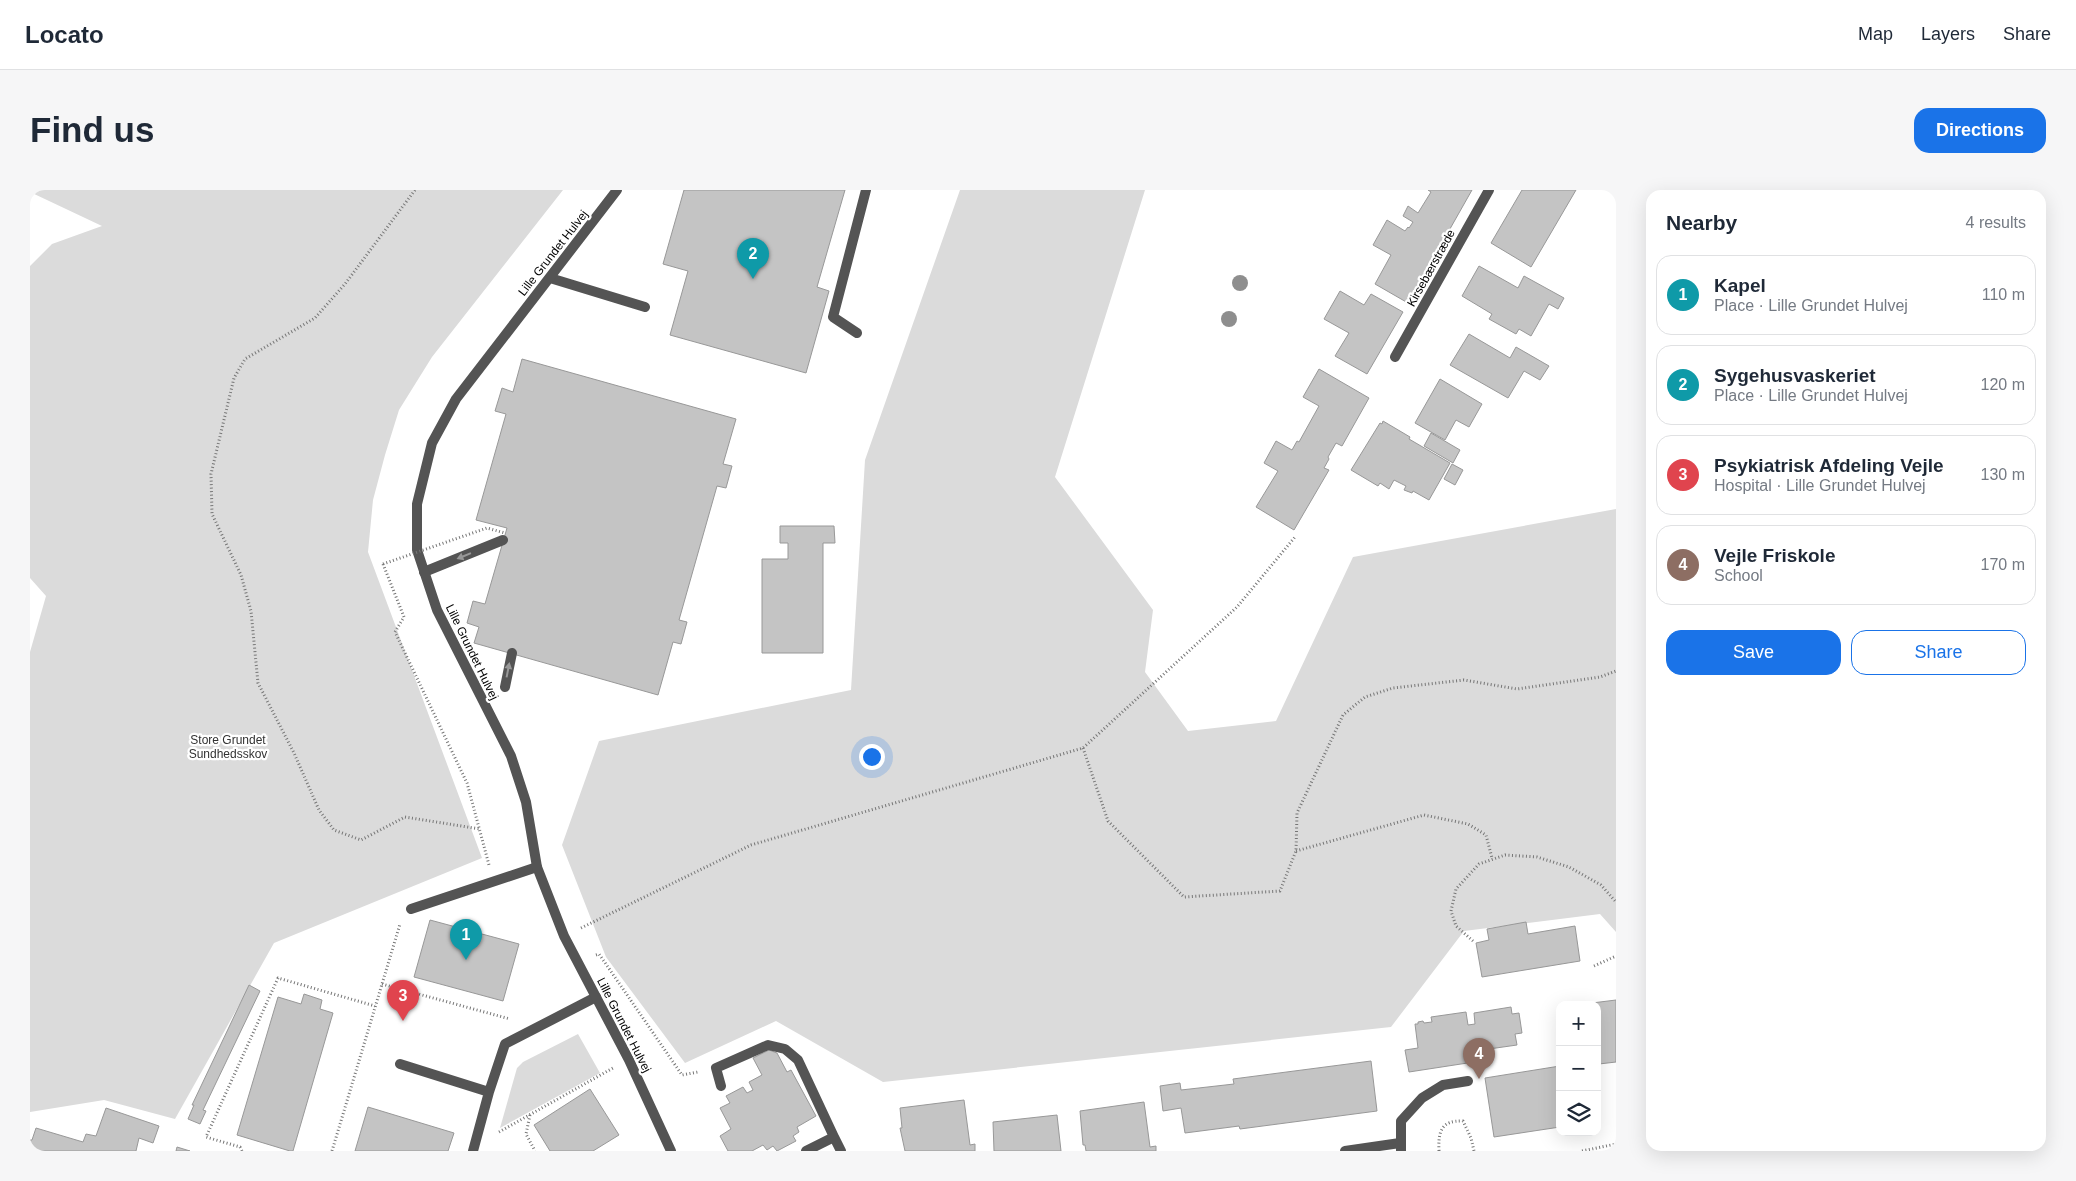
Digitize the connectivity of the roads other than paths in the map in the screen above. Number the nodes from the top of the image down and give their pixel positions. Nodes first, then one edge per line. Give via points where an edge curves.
1 (617, 190) edge
2 (866, 190) edge
3 (1489, 190) edge
4 (550, 278) junction
5 (645, 307) dead end
6 (857, 333) dead end
7 (1395, 357) dead end
8 (504, 537) road end
9 (424, 572) junction
10 (512, 654) dead end
11 (505, 687) dead end
12 (537, 867) junction
13 (411, 909) road end
14 (596, 997) junction
15 (400, 1064) dead end
16 (1468, 1081) dead end
17 (722, 1086) dead end
18 (489, 1092) junction
19 (834, 1137) junction
20 (1400, 1147) edge
21 (474, 1148) edge
22 (671, 1151) edge
23 (806, 1151) edge
24 (841, 1151) edge
25 (1345, 1151) edge

1 - 4 street, Lille Grundet Hulvej
2 - 6 street via 832,316
3 - 7 street, Kirsebærstræde
4 - 5 street
4 - 9 street, Lille Grundet Hulvej via 456,399 432,443 418,504 417,550
8 -> 9 street
9 - 12 street, Lille Grundet Hulvej via 437,610 511,756 526,802
11 -> 10 street
12 - 13 street
12 - 14 street, Lille Grundet Hulvej via 564,936
14 - 18 street via 505,1044
14 - 22 street, Lille Grundet Hulvej
15 - 18 street
16 - 20 street via 1443,1085 1422,1098 1401,1121
17 - 19 street via 716,1068 768,1045 785,1049 798,1060
18 - 21 street
19 - 23 street
19 - 24 street
20 - 25 street

